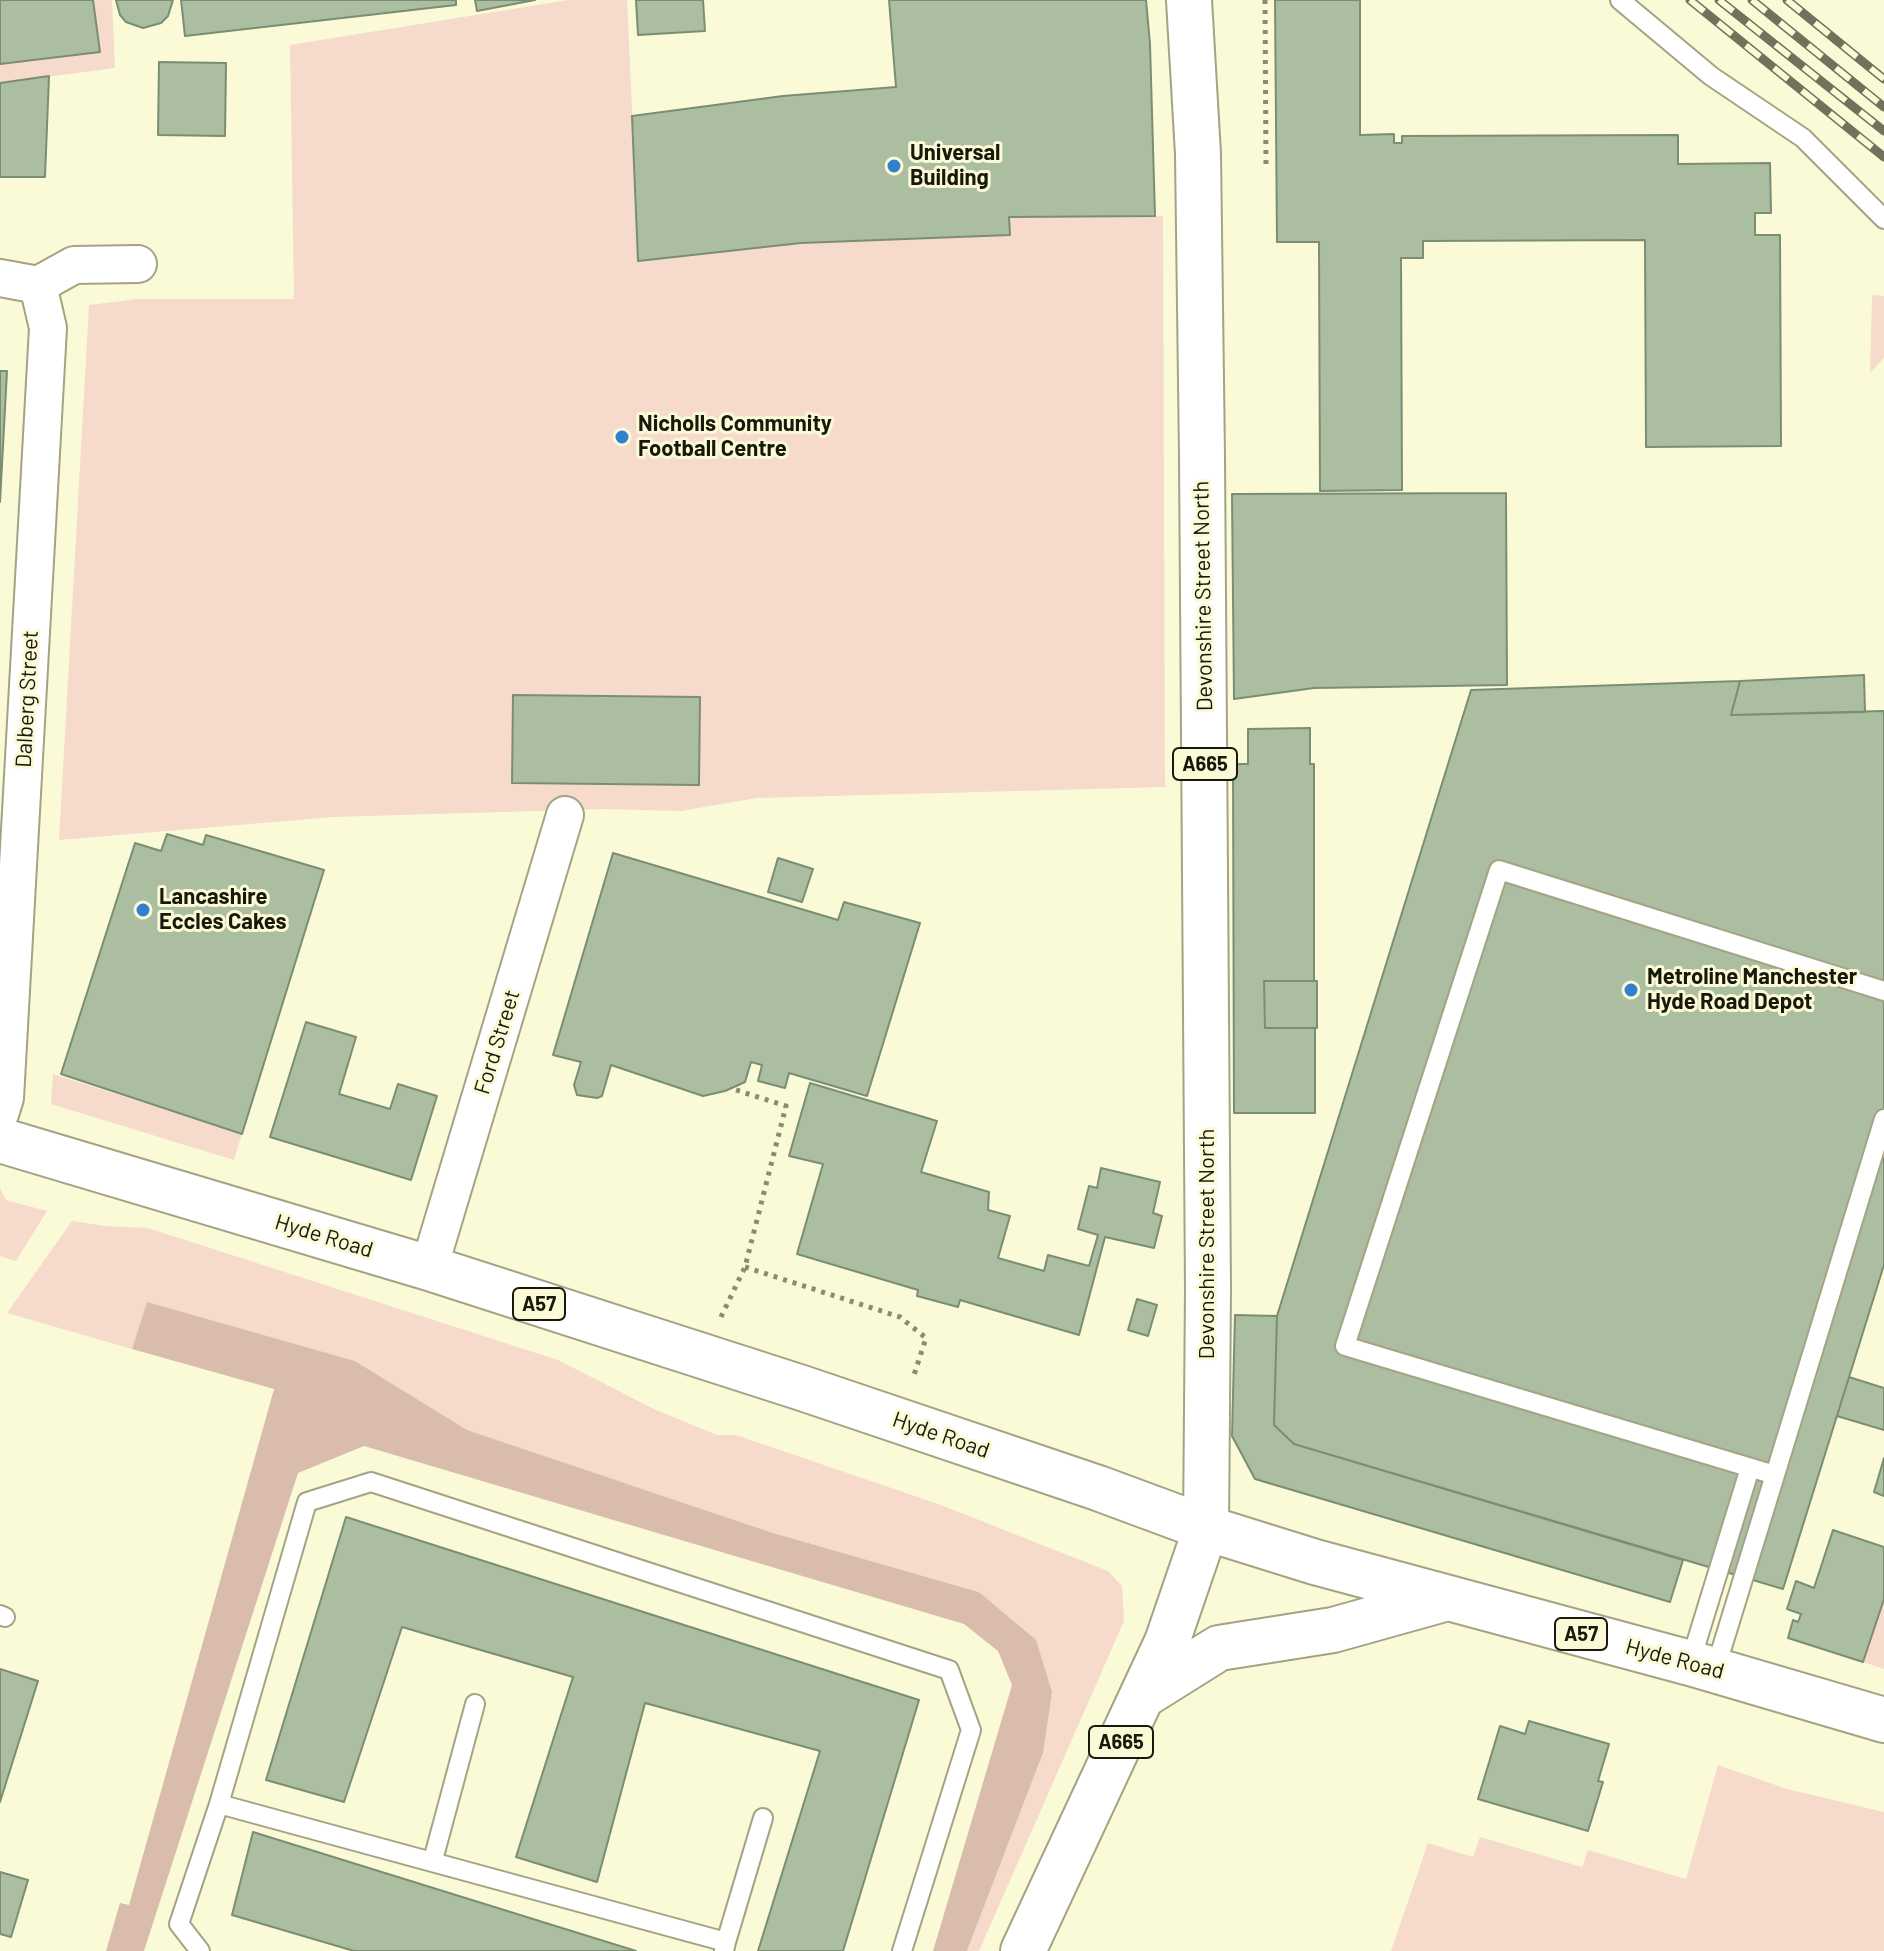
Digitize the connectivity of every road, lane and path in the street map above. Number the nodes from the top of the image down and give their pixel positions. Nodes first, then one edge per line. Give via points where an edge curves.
1 (1189, 0) edge
2 (1265, 0) edge
3 (1620, 0) edge
4 (1266, 167) dead end
5 (1884, 219) edge
6 (138, 264) dead end
7 (0, 278) edge
8 (38, 285) junction
9 (14, 684) edge
10 (565, 815) dead end
11 (1884, 991) edge
12 (730, 1088) dead end
13 (0, 1114) edge
14 (1884, 1119) edge
15 (0, 1140) edge
16 (745, 1267) junction
17 (429, 1268) junction
18 (721, 1317) dead end
19 (914, 1375) dead end
20 (1750, 1468) junction
21 (1775, 1475) junction
22 (1206, 1528) junction
23 (1447, 1598) junction
24 (1702, 1667) junction
25 (1144, 1695) junction
26 (475, 1704) dead end
27 (1884, 1720) edge
28 (219, 1804) junction
29 (763, 1818) dead end
30 (433, 1860) junction
31 (725, 1946) edge
32 (200, 1951) edge
33 (902, 1951) edge
34 (1023, 1951) edge

1 - 22 highway, Devonshire Street North / A665 via 1198,154 1203,534
2 - 4 path
3 - 5 lane via 1711,76 1803,138
6 - 8 street via 74,265
7 - 8 street
8 - 9 street, Dalberg Street via 48,328
9 - 13 street, Dalberg Street via 5,1098
10 - 17 street, Ford Street
11 - 20 lane via 1499,870 1345,1346
12 - 16 path via 786,1106
14 - 21 lane
15 - 17 highway, Hyde Road / A57
16 - 18 path
16 - 19 path via 900,1317 926,1338
17 - 22 highway, Hyde Road / A57 via 802,1388
20 - 21 lane
20 - 24 lane
21 - 24 lane
22 - 23 highway, Hyde Road / A57
22 - 25 highway, A665 via 1175,1623
23 - 24 highway, Hyde Road / A57
23 - 25 highway via 1333,1630 1219,1648
24 - 27 highway, Hyde Road / A57
25 - 34 highway, A665
26 - 30 lane
28 - 30 lane
28 - 32 lane via 179,1924
28 - 33 lane via 307,1502 371,1482 949,1670 971,1730
29 - 31 lane
30 - 31 lane

